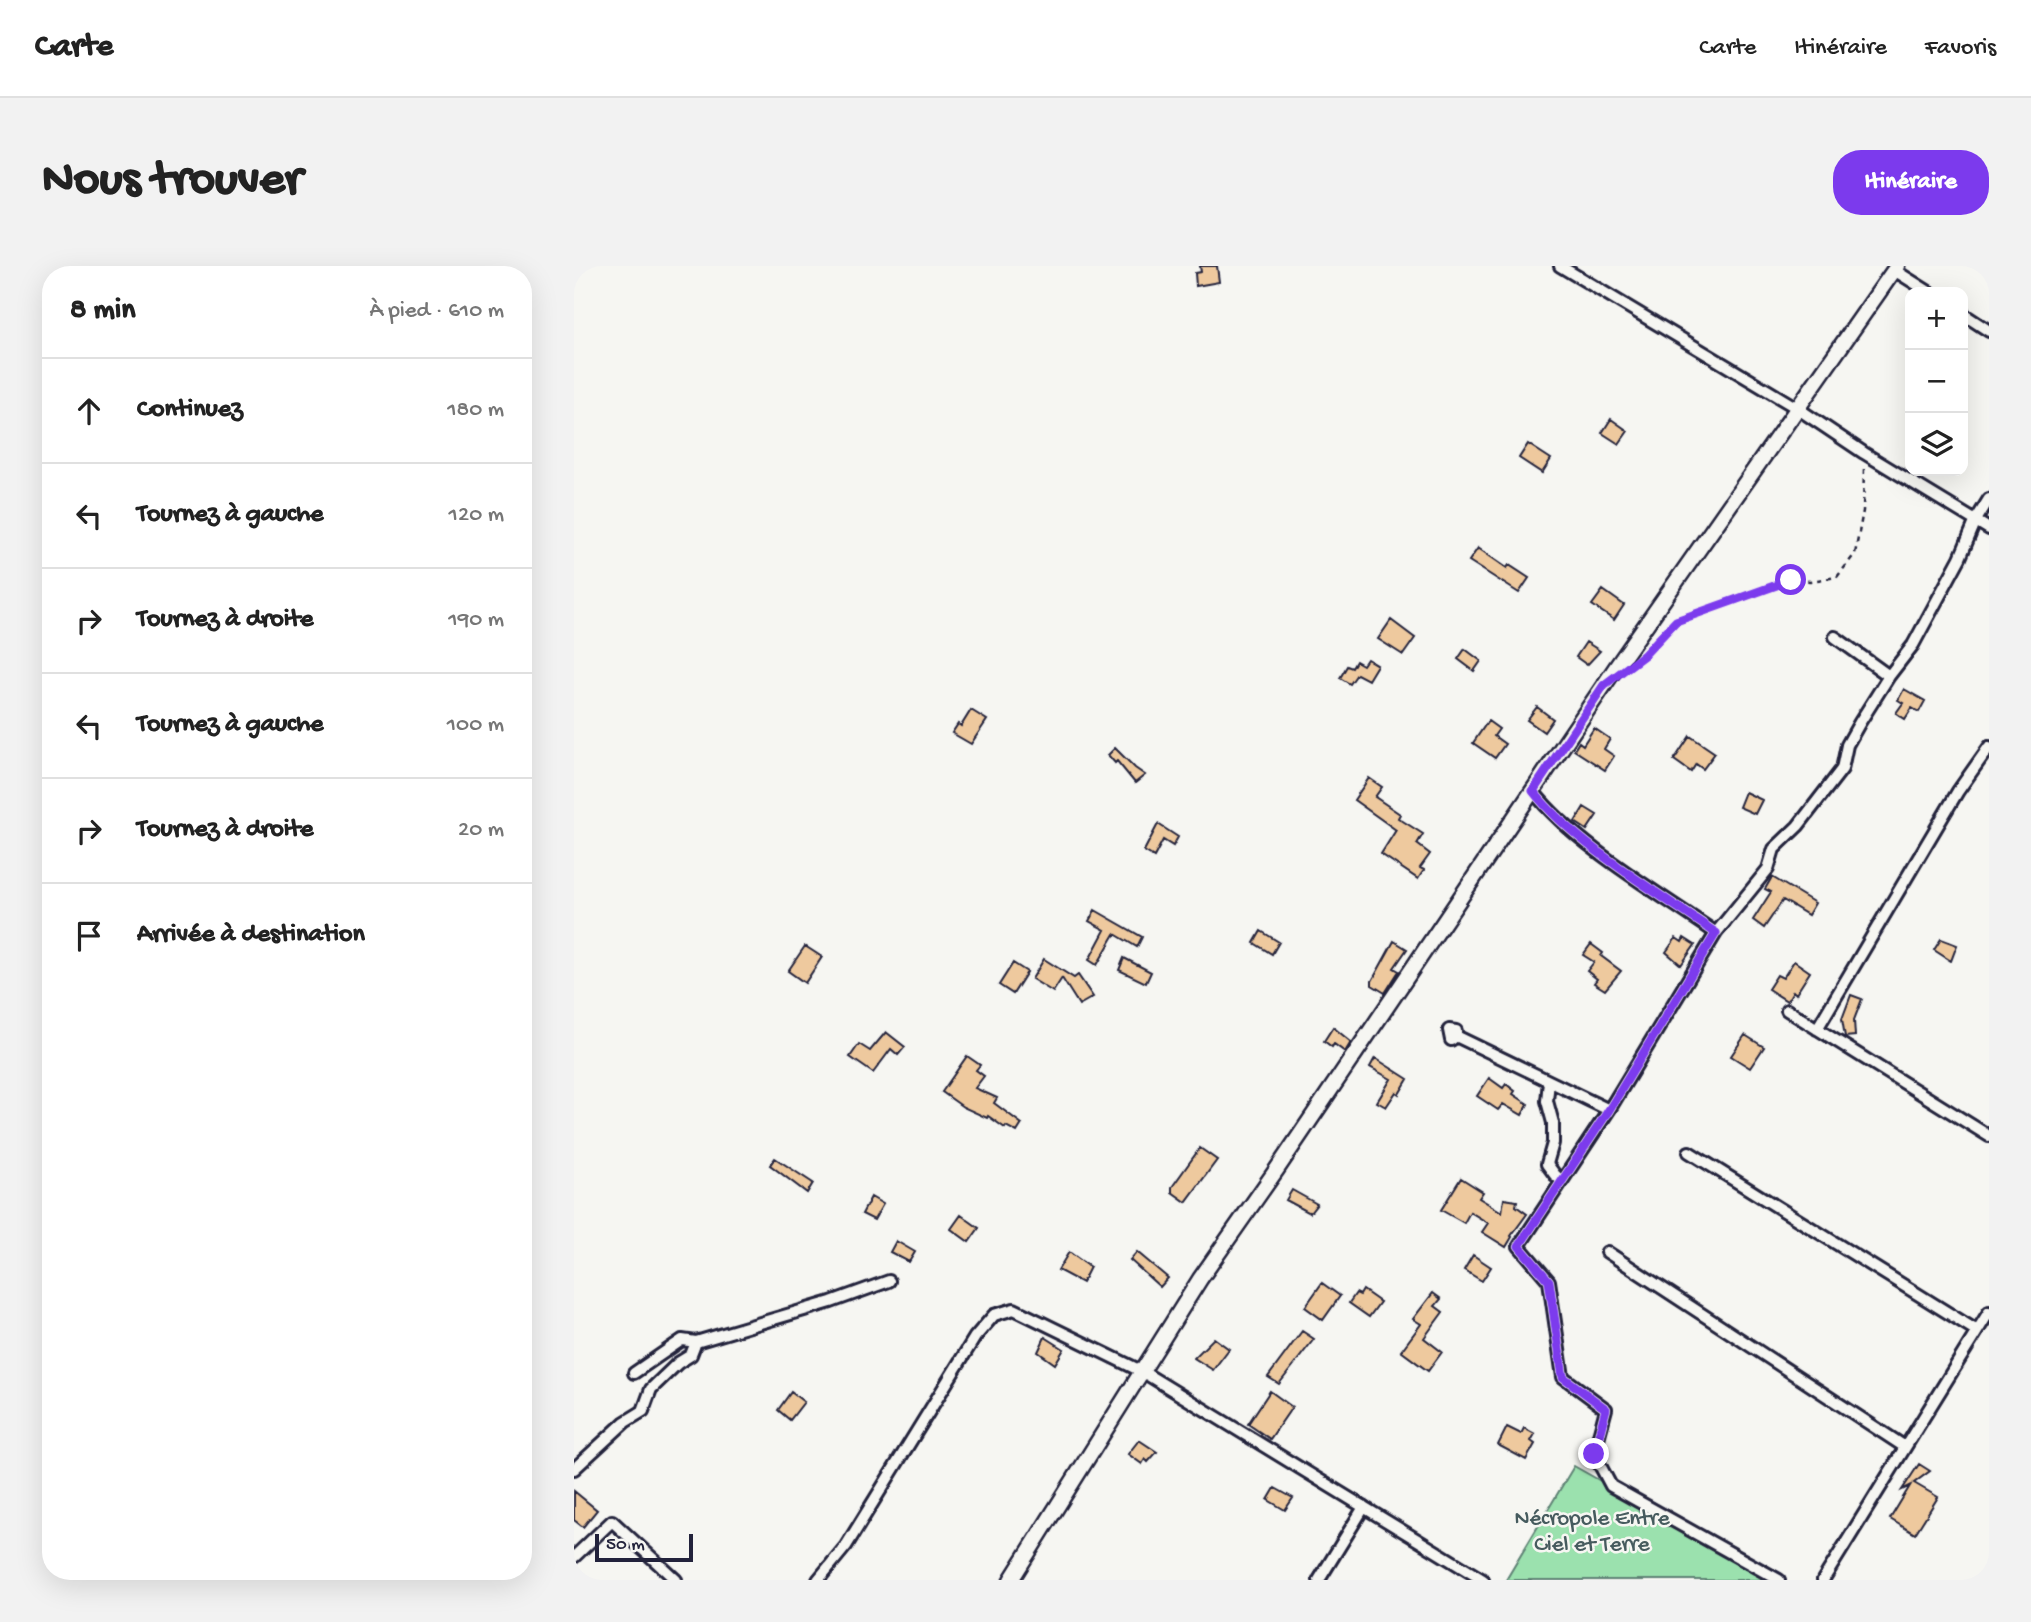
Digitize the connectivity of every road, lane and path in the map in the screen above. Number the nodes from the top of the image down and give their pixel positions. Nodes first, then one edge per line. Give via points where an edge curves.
1 (1560, 266) edge
2 (1896, 268) edge
3 (1922, 287) edge
4 (1968, 317) edge
5 (1989, 331) edge
6 (1797, 408) junction
7 (1864, 453) junction
8 (1989, 499) edge
9 (1976, 520) junction
10 (1989, 529) edge
11 (1835, 637) dead end
12 (1634, 663) dead end
13 (1889, 676) junction
14 (1989, 747) edge
15 (1533, 791) junction
16 (1716, 933) junction
17 (1787, 1010) dead end
18 (1817, 1029) junction
19 (1456, 1036) dead end
20 (1549, 1081) junction
21 (1609, 1110) junction
22 (1989, 1136) edge
23 (1689, 1152) dead end
24 (1562, 1181) junction
25 (1607, 1252) dead end
26 (889, 1281) dead end
27 (1989, 1312) edge
28 (1977, 1331) junction
29 (696, 1342) junction
30 (1143, 1372) junction
31 (634, 1373) dead end
32 (1905, 1447) junction
33 (574, 1469) edge
34 (1364, 1507) junction
35 (574, 1557) edge
36 (676, 1580) edge
37 (818, 1580) edge
38 (1011, 1580) edge
39 (1319, 1580) edge
40 (1483, 1580) edge
41 (1779, 1580) edge
42 (1823, 1580) edge

1 - 6 street
2 - 3 street
2 - 6 street
4 - 5 street
6 - 7 street
6 - 15 street
7 - 9 street
7 - 12 path via 1863,511 1855,554 1837,577 1791,580 1676,621
8 - 9 street
9 - 10 street
9 - 13 street via 1913,645
11 - 13 street
13 - 16 street via 1847,746 1842,769 1774,849 1768,869
14 - 18 street via 1958,791
15 - 16 street via 1588,843
15 - 30 street via 1200,1279
16 - 21 street
17 - 18 street
18 - 22 street
19 - 20 street
20 - 21 street
20 - 24 street via 1553,1143 1547,1164
21 - 24 street
23 - 28 street
24 - 41 street via 1519,1246 1549,1281 1563,1377 1606,1409 1594,1454 1611,1486
25 - 32 street
26 - 29 street
27 - 28 street
28 - 32 street
29 - 31 street via 682,1340
29 - 33 street via 691,1355 651,1389 643,1412 625,1422
30 - 34 street
30 - 37 street via 1014,1309 994,1315 975,1338 846,1546
30 - 38 street
32 - 42 street
34 - 39 street
34 - 40 street
35 - 36 street via 612,1521

